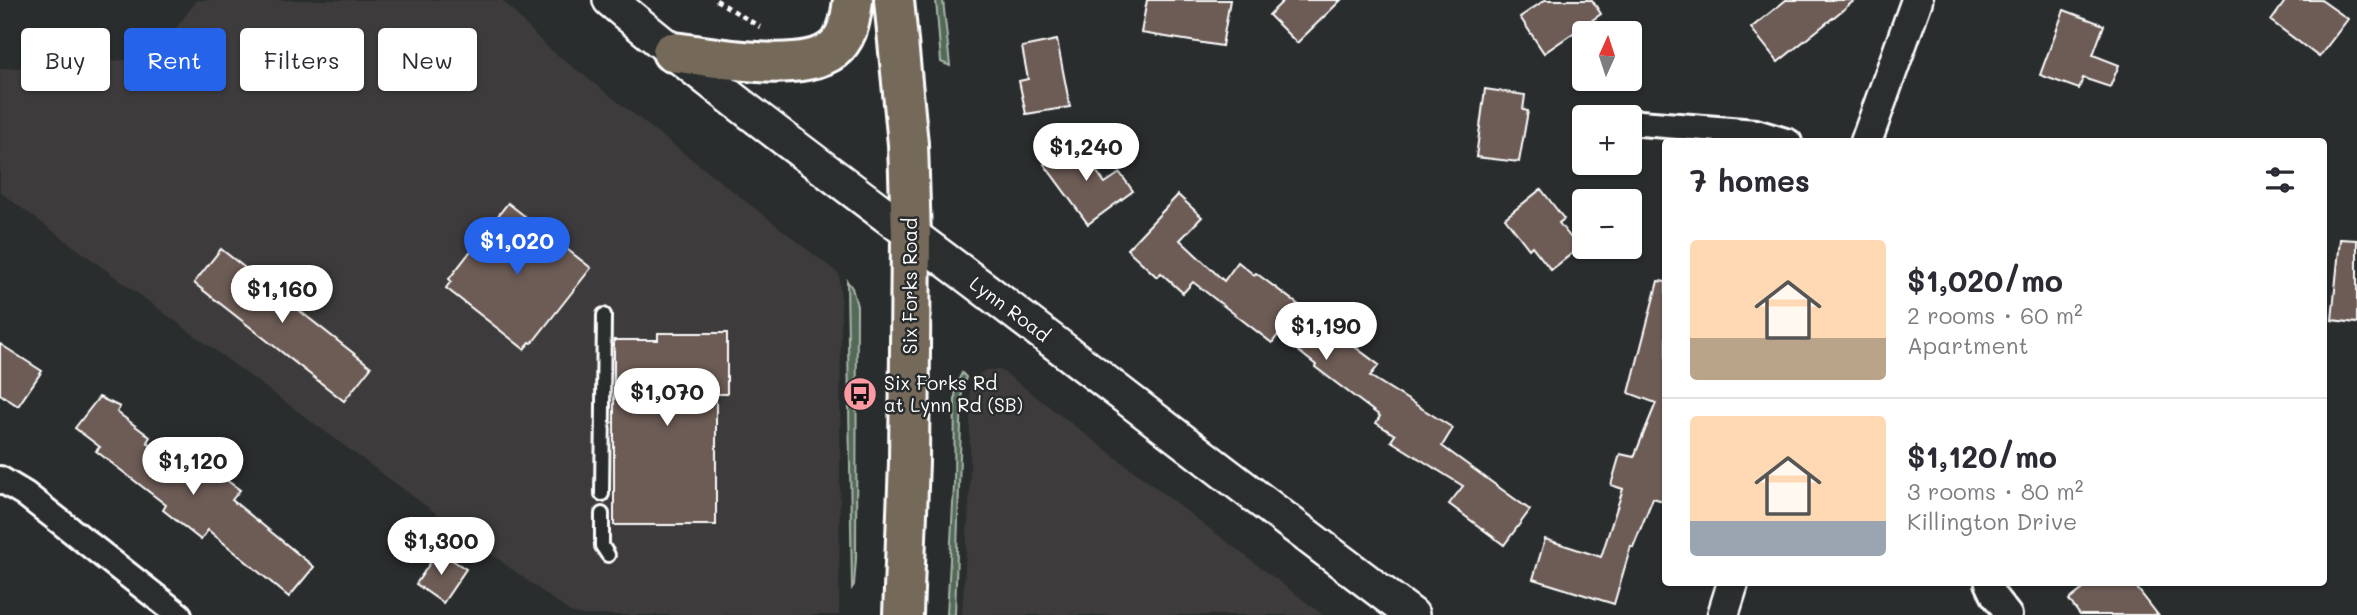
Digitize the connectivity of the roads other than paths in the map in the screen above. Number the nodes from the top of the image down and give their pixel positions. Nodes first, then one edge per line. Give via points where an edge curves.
1 (610, 0) edge
2 (853, 0) edge
3 (894, 0) edge
4 (1917, 0) edge
5 (671, 52) junction
6 (1642, 123) edge
7 (1776, 138) edge
8 (1867, 138) edge
9 (911, 236) junction
10 (604, 315) dead end
11 (0, 480) edge
12 (602, 494) dead end
13 (602, 514) dead end
14 (608, 555) dead end
15 (1733, 586) edge
16 (1989, 586) edge
17 (179, 615) edge
18 (903, 615) edge
19 (1412, 615) edge
20 (1723, 615) edge
21 (2009, 615) edge

1 - 5 main road, Lynn Road
2 - 5 main road via 846,35 824,55 805,61 767,63
3 - 9 main road, Six Forks Road via 908,144
4 - 8 street
5 - 9 main road, Lynn Road
6 - 7 street via 1756,132
9 - 18 main road, Six Forks Road
9 - 19 main road, Lynn Road
10 - 12 lane
11 - 17 street via 25,494
13 - 14 lane via 603,546
15 - 20 street
16 - 21 street

